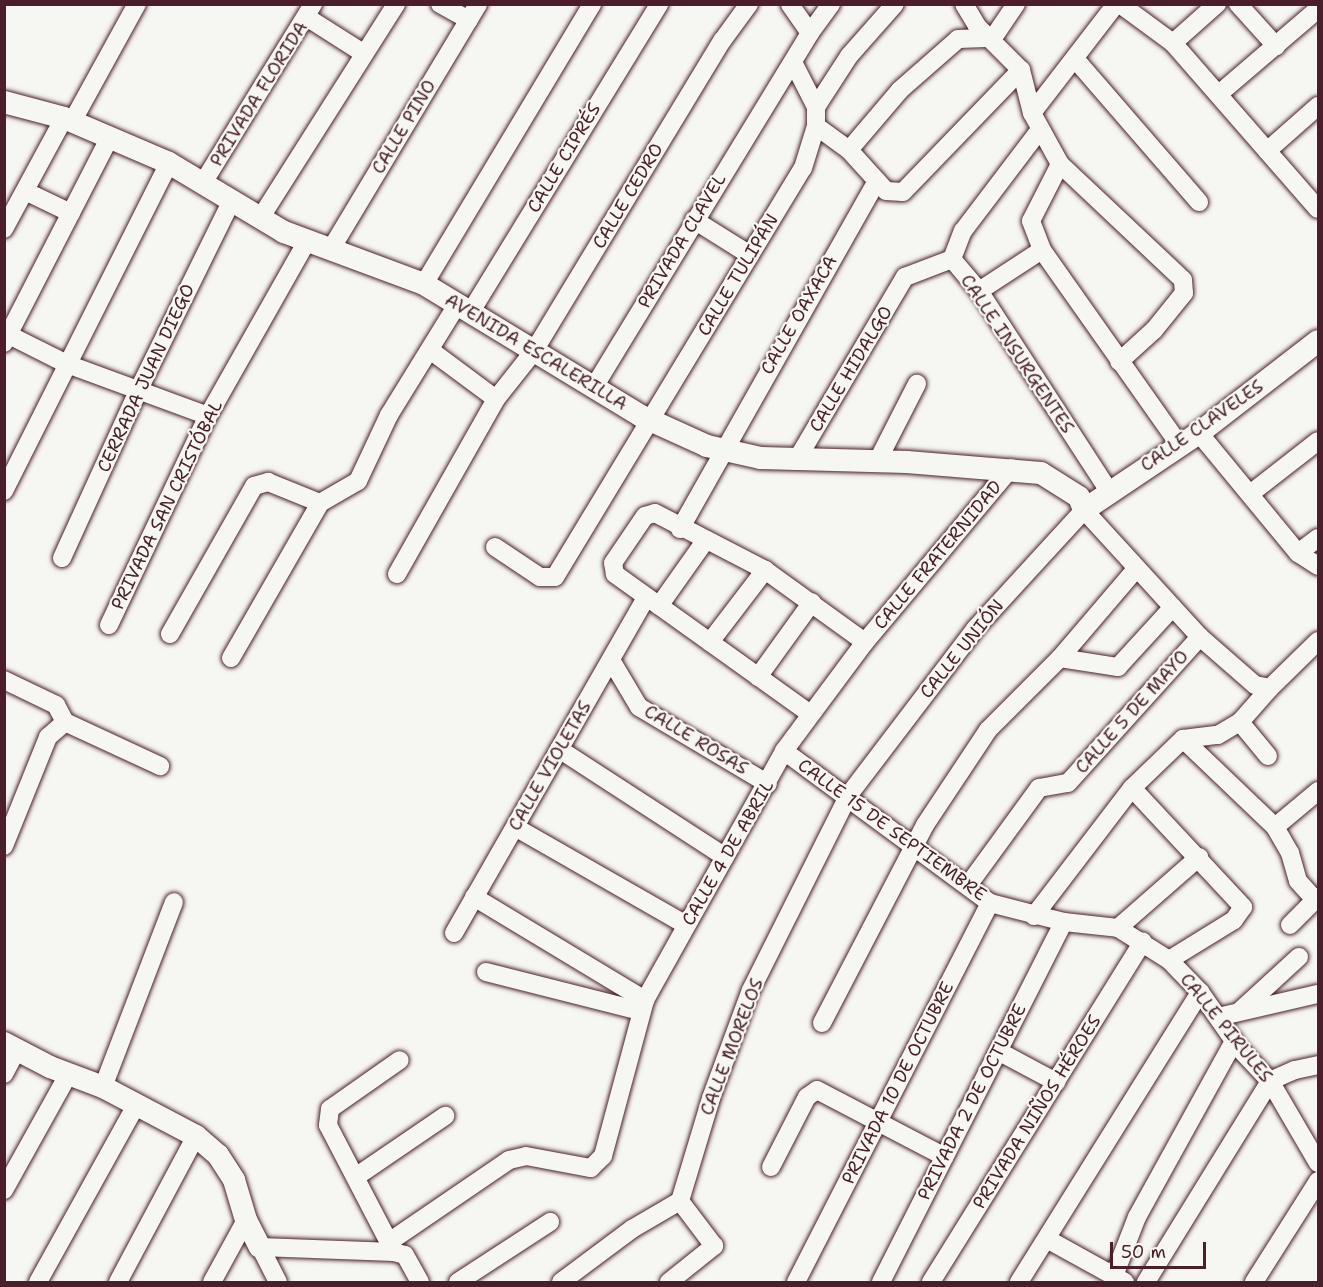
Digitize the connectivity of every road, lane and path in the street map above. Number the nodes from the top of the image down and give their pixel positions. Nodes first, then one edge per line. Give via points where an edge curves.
1 (137, 4) edge
2 (396, 4) edge
3 (440, 4) edge
4 (592, 4) edge
5 (659, 4) edge
6 (749, 4) edge
7 (790, 4) edge
8 (831, 4) edge
9 (895, 4) edge
10 (964, 4) edge
11 (1016, 4) edge
12 (1118, 4) edge
13 (1217, 4) edge
14 (1238, 4) edge
15 (1318, 9) edge
16 (311, 11) edge
17 (473, 12) edge
18 (810, 33) junction
19 (993, 38) junction
20 (1173, 43) junction
21 (1276, 46) junction
22 (363, 53) junction
23 (1076, 60) junction
24 (794, 64) junction
25 (1021, 70) junction
26 (1220, 93) junction
27 (4, 102) edge
28 (1318, 106) edge
29 (816, 107) junction
30 (1032, 113) junction
31 (68, 120) junction
32 (816, 126) junction
33 (1039, 132) junction
34 (109, 139) junction
35 (849, 150) junction
36 (1267, 151) junction
37 (169, 164) junction
38 (1060, 164) junction
39 (203, 183) junction
40 (881, 186) junction
41 (25, 191) junction
42 (232, 200) junction
43 (1199, 202) dead end
44 (1318, 209) edge
45 (71, 213) junction
46 (261, 218) junction
47 (694, 220) junction
48 (4, 229) edge
49 (307, 241) junction
50 (331, 249) junction
51 (1042, 250) junction
52 (750, 255) junction
53 (952, 259) junction
54 (905, 277) joint
55 (424, 284) junction
56 (979, 291) junction
57 (464, 309) junction
58 (7, 339) edge
59 (1318, 341) edge
60 (430, 350) junction
61 (534, 351) junction
62 (1119, 362) junction
63 (67, 364) junction
64 (916, 384) dead end
65 (594, 387) junction
66 (138, 391) junction
67 (496, 399) junction
68 (208, 416) junction
69 (652, 421) junction
70 (1199, 433) junction
71 (1318, 441) edge
72 (1179, 444) junction
73 (722, 449) junction
74 (796, 461) junction
75 (877, 462) junction
76 (1011, 468) junction
77 (4, 491) edge
78 (1109, 491) junction
79 (1250, 494) junction
80 (320, 503) junction
81 (1084, 510) junction
82 (680, 529) junction
83 (1318, 538) edge
84 (705, 541) junction
85 (495, 546) dead end
86 (1298, 553) junction
87 (62, 558) dead end
88 (1318, 566) edge
89 (1137, 568) junction
90 (765, 570) junction
91 (397, 574) dead end
92 (652, 602) junction
93 (812, 602) junction
94 (1173, 608) junction
95 (109, 625) dead end
96 (170, 634) dead end
97 (1200, 637) junction
98 (1318, 641) edge
99 (710, 642) junction
100 (865, 642) junction
101 (231, 658) dead end
102 (1060, 658) junction
103 (611, 660) junction
104 (758, 677) junction
105 (4, 680) edge
106 (1263, 686) junction
107 (809, 713) junction
108 (65, 722) junction
109 (1240, 722) junction
110 (1183, 740) junction
111 (559, 749) junction
112 (784, 751) junction
113 (1268, 756) dead end
114 (160, 766) dead end
115 (768, 784) junction
116 (1132, 788) junction
117 (1318, 790) edge
118 (848, 796) junction
119 (516, 827) junction
120 (1275, 827) junction
121 (4, 846) edge
122 (914, 846) junction
123 (1199, 856) junction
124 (725, 857) junction
125 (969, 884) junction
126 (474, 897) junction
127 (1317, 899) edge
128 (174, 902) dead end
129 (990, 903) junction
130 (1034, 916) junction
131 (1064, 922) junction
132 (1290, 925) dead end
133 (686, 926) junction
134 (1118, 928) junction
135 (454, 933) dead end
136 (1143, 942) junction
137 (1299, 957) dead end
138 (1169, 960) junction
139 (486, 972) dead end
140 (1200, 992) junction
141 (1318, 994) edge
142 (642, 1005) junction
143 (1239, 1012) junction
144 (1218, 1017) junction
145 (822, 1023) dead end
146 (1234, 1041) junction
147 (10, 1047) edge
148 (998, 1051) junction
149 (400, 1060) dead end
150 (1318, 1065) edge
151 (69, 1073) junction
152 (4, 1074) edge
153 (1056, 1082) junction
154 (1270, 1082) junction
155 (104, 1087) junction
156 (136, 1105) junction
157 (445, 1116) dead end
158 (878, 1124) junction
159 (1312, 1135) edge
160 (195, 1136) junction
161 (945, 1157) junction
162 (1318, 1163) edge
163 (771, 1167) dead end
164 (357, 1176) junction
165 (1318, 1181) edge
166 (4, 1190) edge
167 (680, 1201) junction
168 (246, 1220) junction
169 (550, 1222) dead end
170 (1047, 1239) junction
171 (260, 1247) junction
172 (392, 1247) junction
173 (1119, 1279) edge
174 (38, 1282) edge
175 (118, 1282) edge
176 (212, 1282) edge
177 (278, 1282) edge
178 (420, 1282) edge
179 (458, 1282) edge
180 (561, 1282) edge
181 (669, 1282) edge
182 (796, 1282) edge
183 (881, 1282) edge
184 (931, 1282) edge
185 (1019, 1282) edge
186 (1146, 1282) edge
187 (1254, 1282) edge

1 - 31 street
2 - 22 street
3 - 17 street
4 - 55 street
5 - 57 street, CALLE CIPRÉS
6 - 61 street, CALLE CEDRO via 722,41
7 - 18 street
8 - 18 street, PRIVADA CLAVEL
9 - 29 street via 849,56
10 - 19 street via 977,27
11 - 19 street
12 - 20 street
12 - 23 street
13 - 20 street
14 - 21 street
15 - 21 street
16 - 22 street
16 - 39 street, PRIVADA FLORIDA
17 - 50 street, CALLE PINO
18 - 24 street, PRIVADA CLAVEL
19 - 25 street
19 - 35 street via 958,39 900,90
20 - 26 street
21 - 26 street
22 - 46 street
23 - 30 street
23 - 43 street
24 - 29 street
24 - 47 street, PRIVADA CLAVEL
25 - 30 street
25 - 40 street via 903,192
26 - 36 street
27 - 31 main road, AVENIDA ESCALERILLA
28 - 36 street
29 - 32 street, CALLE TULIPÁN
30 - 33 street
31 - 34 main road, AVENIDA ESCALERILLA
31 - 41 street
32 - 35 street
32 - 52 street, CALLE TULIPÁN via 803,168
33 - 38 street
33 - 53 street via 963,231
34 - 37 main road, AVENIDA ESCALERILLA
34 - 45 street
35 - 40 street
36 - 44 street
37 - 39 main road, AVENIDA ESCALERILLA
37 - 63 street
38 - 51 street via 1031,221
38 - 62 street via 1183,280 1184,293 1154,330
39 - 42 main road, AVENIDA ESCALERILLA
40 - 73 street, CALLE OAXACA
41 - 45 street
41 - 48 street
42 - 46 main road, AVENIDA ESCALERILLA
42 - 66 street, CERRADA JUAN DIEGO
45 - 58 street
46 - 49 main road, AVENIDA ESCALERILLA
47 - 52 street
47 - 65 street, PRIVADA CLAVEL
49 - 50 main road, AVENIDA ESCALERILLA
49 - 68 street, PRIVADA SAN CRISTÓBAL
50 - 55 main road, AVENIDA ESCALERILLA
51 - 56 street
51 - 62 street
52 - 69 street, CALLE TULIPÁN
53 - 54 street, CALLE INSURGENTES
53 - 56 street, CALLE INSURGENTES
54 - 74 street, CALLE HIDALGO
55 - 57 main road, AVENIDA ESCALERILLA
56 - 78 street, CALLE INSURGENTES
57 - 60 street, CALLE CIPRÉS
57 - 61 main road, AVENIDA ESCALERILLA
58 - 63 street
59 - 70 main road, CALLE CLAVELES
60 - 67 street
60 - 80 street, CALLE CIPRÉS via 389,415 358,481
61 - 65 main road, AVENIDA ESCALERILLA
61 - 67 street, CALLE CEDRO
62 - 72 street
63 - 66 street
63 - 77 street
64 - 75 street
65 - 69 main road, AVENIDA ESCALERILLA
66 - 68 street
66 - 87 street, CERRADA JUAN DIEGO
67 - 91 street, CALLE CEDRO
68 - 95 street, PRIVADA SAN CRISTÓBAL
69 - 73 main road, AVENIDA ESCALERILLA
69 - 85 street, CALLE TULIPÁN via 555,577 540,576
70 - 72 main road, CALLE CLAVELES
70 - 79 street
71 - 79 street
72 - 78 main road, CALLE CLAVELES
73 - 74 main road, AVENIDA ESCALERILLA
73 - 82 street, CALLE OAXACA
74 - 75 main road, AVENIDA ESCALERILLA
75 - 76 main road, AVENIDA ESCALERILLA
76 - 81 main road, AVENIDA ESCALERILLA via 1041,473 1079,497
76 - 100 street, CALLE FRATERNIDAD
78 - 81 main road, CALLE CLAVELES
79 - 86 street
80 - 96 street via 268,482 254,486
80 - 101 street
81 - 89 street
81 - 118 street, CALLE UNIÓN via 975,629
82 - 84 street
82 - 92 street via 655,513 645,516 614,562 615,574
83 - 86 street
84 - 90 street
84 - 92 street, CALLE VIOLETAS
86 - 88 street
89 - 94 street
89 - 102 street
90 - 93 street
90 - 99 street
92 - 99 street
92 - 103 street, CALLE VIOLETAS
93 - 100 street
93 - 104 street
94 - 97 street
94 - 102 street via 1118,667
97 - 106 street
97 - 125 street, CALLE 5 DE MAYO via 1068,783 1039,788
98 - 106 street
99 - 104 street
100 - 107 street, CALLE 4 DE ABRIL
102 - 122 street via 988,730
103 - 111 street, CALLE VIOLETAS
103 - 115 street, CALLE ROSAS via 639,706
104 - 107 street
105 - 108 street via 56,705
106 - 109 street
107 - 112 street, CALLE 4 DE ABRIL
108 - 114 street
108 - 121 street via 48,736
109 - 110 street via 1218,735
109 - 113 street
110 - 116 street
110 - 120 street
111 - 119 street, CALLE VIOLETAS
111 - 124 street
112 - 115 street, CALLE 4 DE ABRIL
112 - 118 street, CALLE 15 DE SEPTIEMBRE
115 - 124 street, CALLE 4 DE ABRIL
116 - 123 street, CALLE PIRULES
116 - 130 street
117 - 120 street
118 - 122 street, CALLE 15 DE SEPTIEMBRE
118 - 167 street, CALLE MORELOS via 751,990 711,1098
119 - 126 street, CALLE VIOLETAS
119 - 133 street
120 - 127 street via 1290,853 1298,881
122 - 125 street, CALLE 15 DE SEPTIEMBRE
122 - 145 street
123 - 134 street
123 - 138 street, CALLE PIRULES via 1231,891 1242,911
124 - 133 street, CALLE 4 DE ABRIL
125 - 129 street, CALLE 15 DE SEPTIEMBRE
126 - 135 street, CALLE VIOLETAS
126 - 142 street
127 - 132 street
128 - 155 street
129 - 130 street, CALLE 15 DE SEPTIEMBRE
129 - 158 street, PRIVADA 10 DE OCTUBRE
130 - 131 street, CALLE 15 DE SEPTIEMBRE
131 - 134 street, CALLE 15 DE SEPTIEMBRE
131 - 148 street, PRIVADA 2 DE OCTUBRE
133 - 142 street, CALLE 4 DE ABRIL
134 - 136 street, CALLE 15 DE SEPTIEMBRE
136 - 138 street, CALLE 15 DE SEPTIEMBRE
136 - 153 street, PRIVADA NIÑOS HÉROES
137 - 143 street
138 - 140 street, CALLE PIRULES
139 - 142 street
140 - 144 street, CALLE PIRULES
140 - 170 street
141 - 143 street
142 - 172 street, CALLE 4 DE ABRIL via 603,1156 591,1168 526,1156 509,1161
143 - 144 street
144 - 146 street, CALLE PIRULES
146 - 154 street, CALLE PIRULES
146 - 173 street via 1137,1217
147 - 151 main road
147 - 152 street
148 - 153 street
148 - 161 street, PRIVADA 2 DE OCTUBRE
149 - 164 street via 330,1109 328,1125
150 - 154 street
151 - 155 main road
151 - 166 street
153 - 184 street, PRIVADA NIÑOS HÉROES
154 - 159 street, CALLE PIRULES
154 - 186 street
155 - 156 main road
156 - 160 main road
156 - 174 street
157 - 164 street
158 - 161 street
158 - 163 street via 817,1090 807,1097
158 - 182 street, PRIVADA 10 DE OCTUBRE
159 - 162 street, CALLE PIRULES
160 - 168 main road via 218,1155 234,1180
160 - 175 street
161 - 183 street, PRIVADA 2 DE OCTUBRE
164 - 172 street
165 - 187 street
167 - 180 street via 632,1229
167 - 181 street via 714,1246
168 - 171 main road
168 - 176 street
169 - 179 street
170 - 173 street
170 - 185 street
171 - 172 street
171 - 177 street
172 - 178 street via 405,1255

